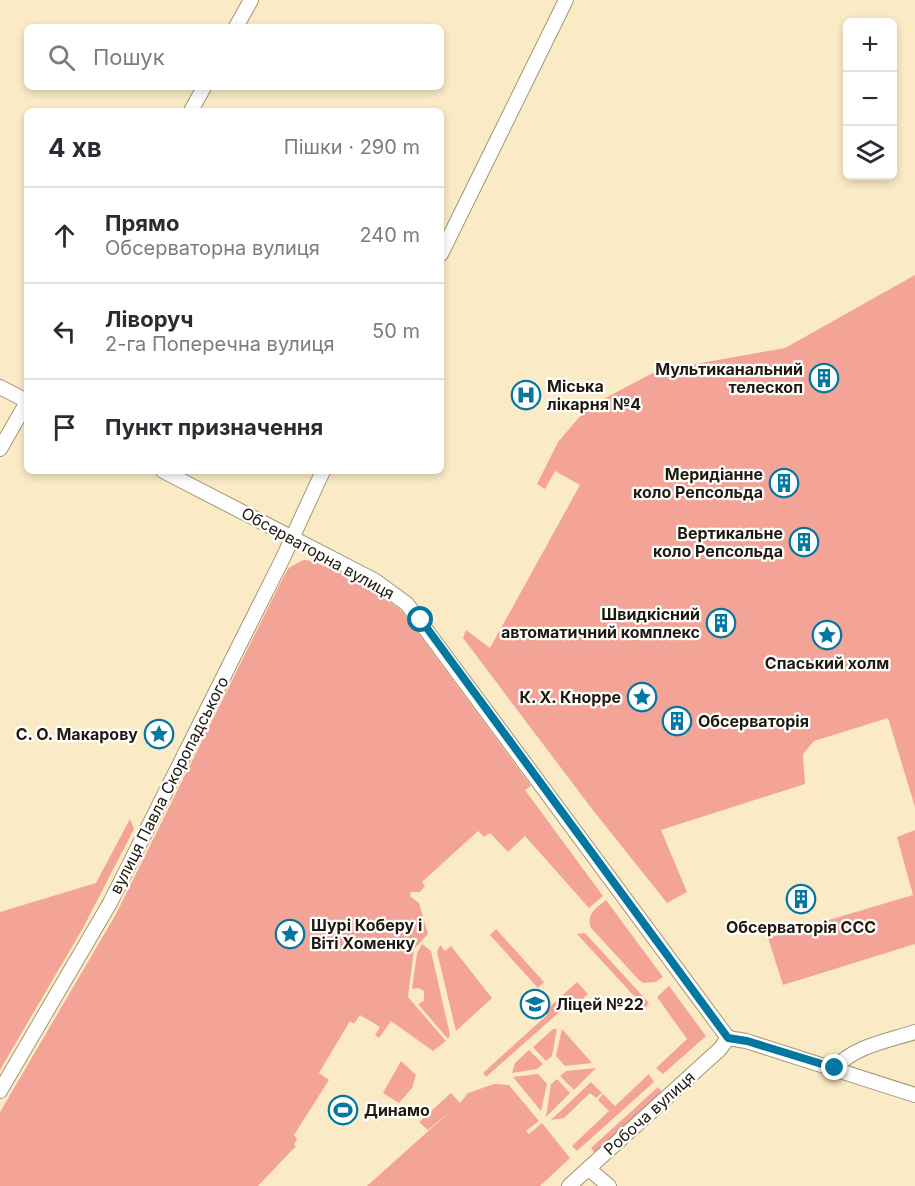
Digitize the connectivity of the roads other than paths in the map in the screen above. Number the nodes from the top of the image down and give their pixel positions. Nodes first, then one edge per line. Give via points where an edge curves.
1 (251, 0) edge
2 (566, 0) edge
3 (238, 24) edge
4 (202, 90) edge
5 (193, 108) edge
6 (444, 248) edge
7 (0, 387) edge
8 (24, 399) edge
9 (24, 406) edge
10 (0, 449) edge
11 (169, 474) edge
12 (322, 474) edge
13 (292, 537) junction
14 (915, 1032) edge
15 (728, 1038) junction
16 (835, 1068) junction
17 (0, 1091) edge
18 (915, 1095) edge
19 (589, 1169) junction
20 (569, 1186) edge
21 (609, 1186) edge

1 - 3 street
2 - 6 street
4 - 5 street
7 - 8 street
9 - 10 street
11 - 13 street, Обсерваторна вулиця
12 - 13 street, вулиця Павла Скоропадського
13 - 15 street, Обсерваторна вулиця via 393,592 421,620
13 - 17 street, вулиця Павла Скоропадського via 110,903
14 - 16 street via 858,1050
15 - 16 street
15 - 19 street, Робоча вулиця
16 - 18 street
19 - 20 street, Робоча вулиця
19 - 21 street

